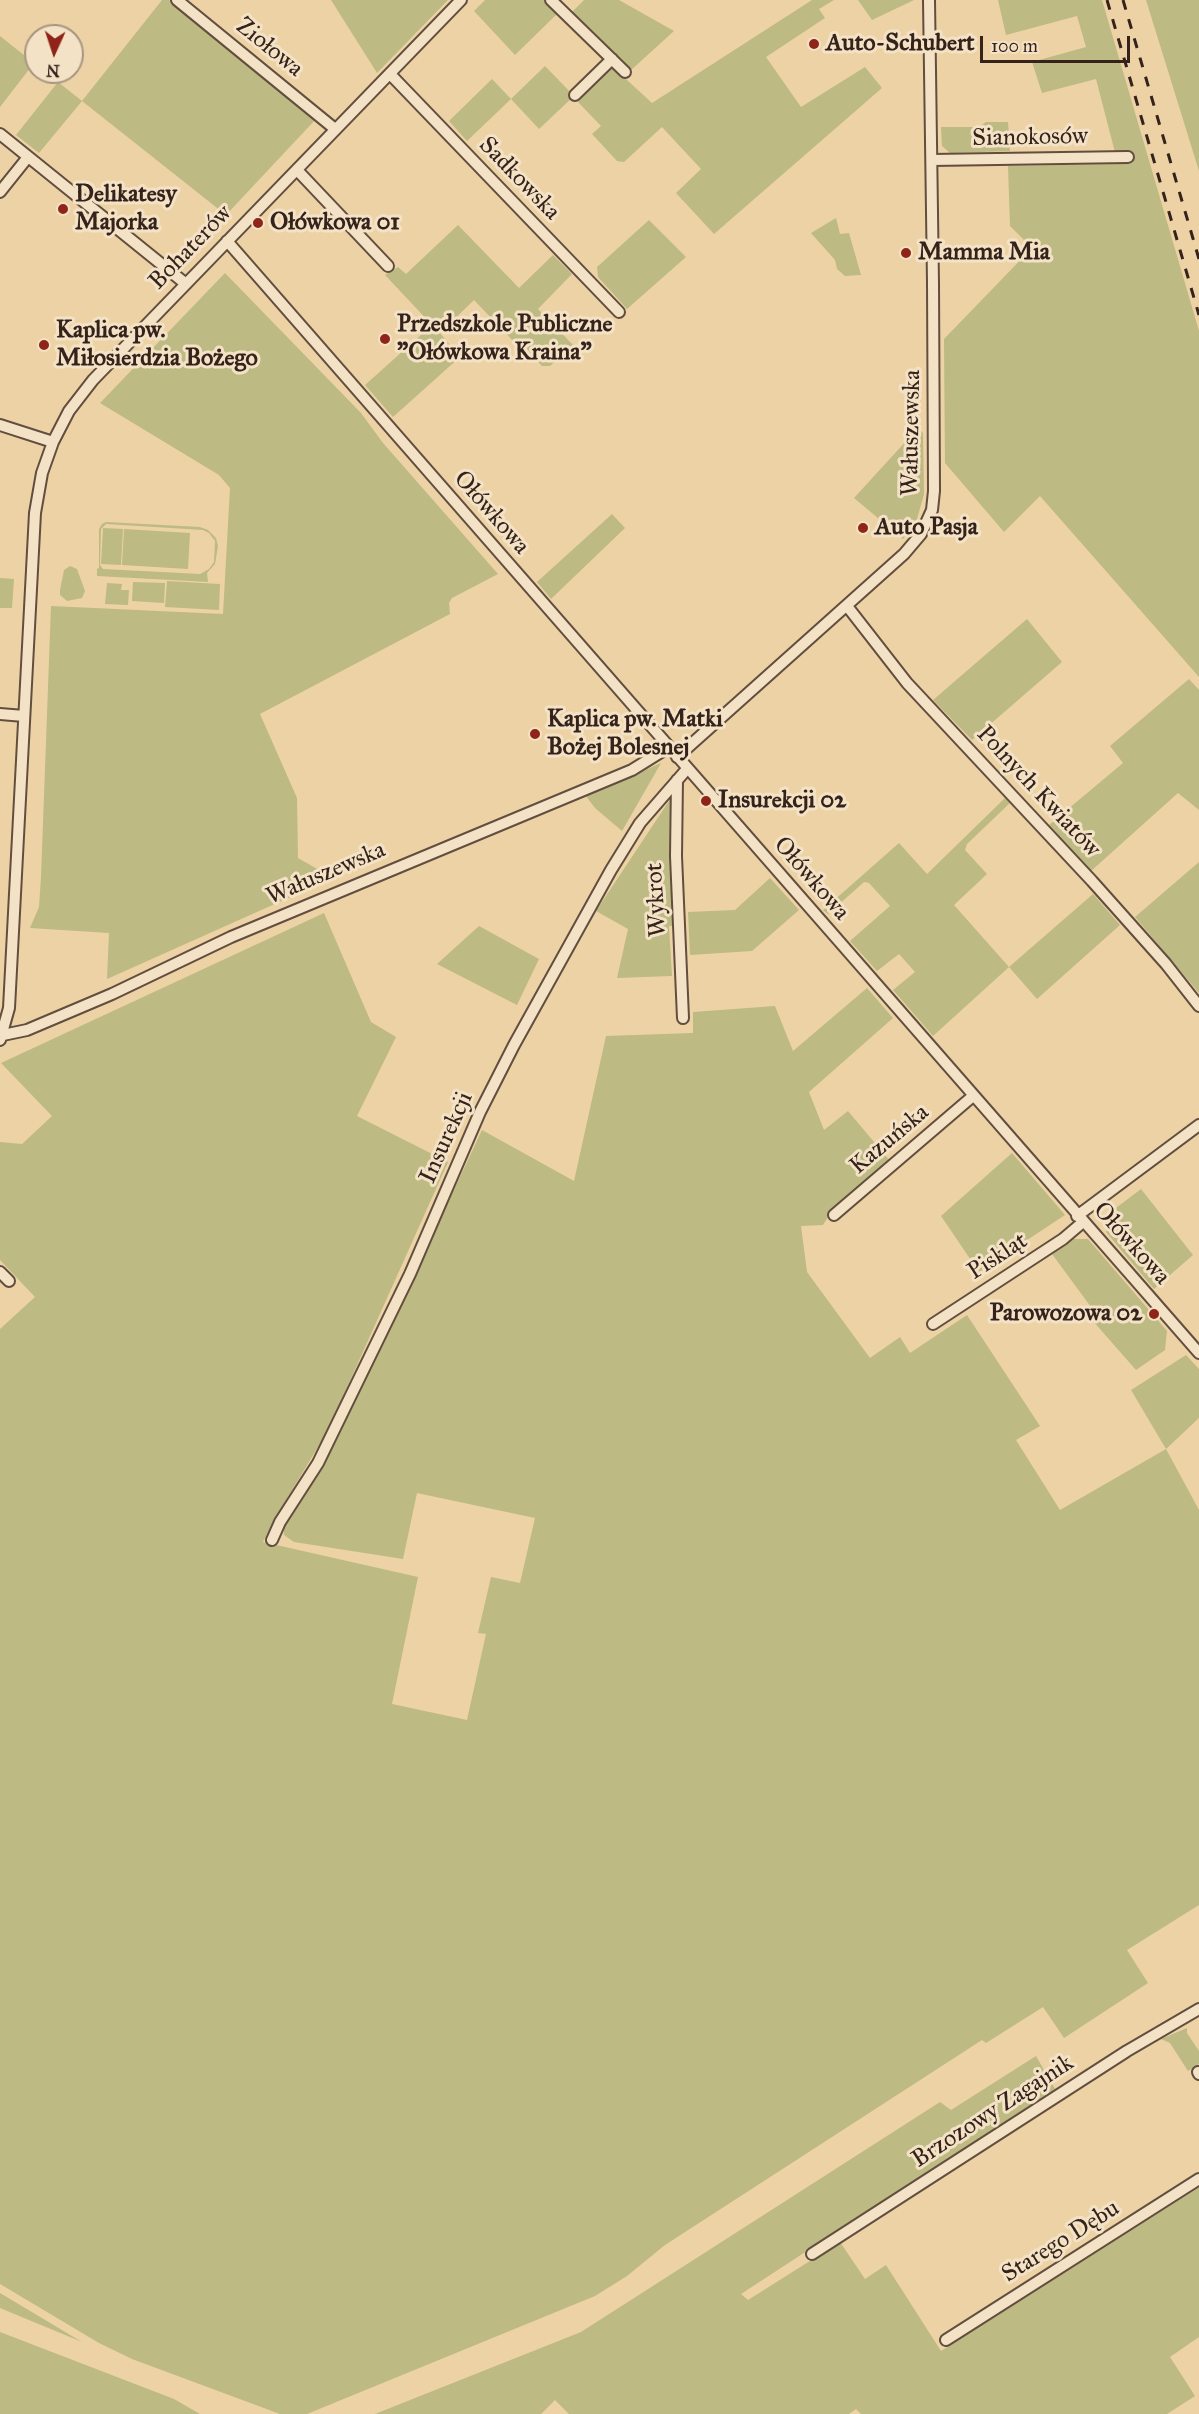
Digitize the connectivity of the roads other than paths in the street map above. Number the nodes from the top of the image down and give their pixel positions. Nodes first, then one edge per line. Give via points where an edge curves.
1 (177, 0) edge
2 (461, 0) edge
3 (551, 0) edge
4 (929, 0) edge
5 (612, 59) junction
6 (625, 72) dead end
7 (390, 74) junction
8 (575, 95) dead end
9 (335, 129) junction
10 (0, 135) edge
11 (28, 157) junction
12 (1128, 157) dead end
13 (932, 160) junction
14 (297, 170) junction
15 (0, 192) edge
16 (226, 241) junction
17 (388, 266) dead end
18 (186, 284) junction
19 (619, 312) dead end
20 (0, 425) edge
21 (53, 442) junction
22 (848, 606) junction
23 (0, 714) edge
24 (24, 716) junction
25 (669, 747) junction
26 (677, 756) junction
27 (687, 769) junction
28 (677, 780) junction
29 (1199, 1006) edge
30 (683, 1018) dead end
31 (1, 1037) edge
32 (974, 1096) junction
33 (1199, 1125) edge
34 (834, 1215) dead end
35 (1080, 1219) junction
36 (0, 1272) edge
37 (9, 1281) dead end
38 (933, 1324) dead end
39 (1199, 1353) edge
40 (272, 1540) dead end
41 (1199, 2008) edge
42 (1199, 2179) edge
43 (812, 2254) dead end
44 (946, 2340) dead end

1 - 9 street, Ziołowa
2 - 7 street, Bohaterów
3 - 5 street
4 - 13 street, Wałuszewska
5 - 6 street
5 - 8 street
7 - 9 street, Bohaterów
7 - 19 street, Sadkowska
9 - 14 street, Bohaterów
10 - 11 street
11 - 15 street
11 - 18 street
12 - 13 street, Sianokosów
13 - 22 street, Wałuszewska via 932,510 921,534 904,554
14 - 16 street, Bohaterów
14 - 17 street
16 - 18 street, Bohaterów
16 - 25 street, Ołówkowa
18 - 21 street, Bohaterów via 93,380 69,411
20 - 21 street
21 - 24 street, Bohaterów via 42,473 35,513
22 - 26 street, Wałuszewska
22 - 29 street, Polnych Kwiatów via 907,683 1099,889
23 - 24 street
24 - 31 street, Bohaterów via 9,1008
25 - 26 street, Ołówkowa
25 - 31 street, Wałuszewska via 632,770 231,937 27,1030
26 - 27 street, Ołówkowa
27 - 28 street, Insurekcji
27 - 32 street, Ołówkowa
28 - 30 street, Wykrot via 675,847
28 - 40 street, Insurekcji via 634,832 524,1027 480,1112 410,1274 318,1463
32 - 34 street, Kazuńska
32 - 35 street, Ołówkowa
33 - 35 street, Piskląt
35 - 38 street, Piskląt via 1063,1239
35 - 39 street, Ołówkowa
36 - 37 street
41 - 43 street, Brzozowy Zagajnik
42 - 44 street, Starego Dębu

